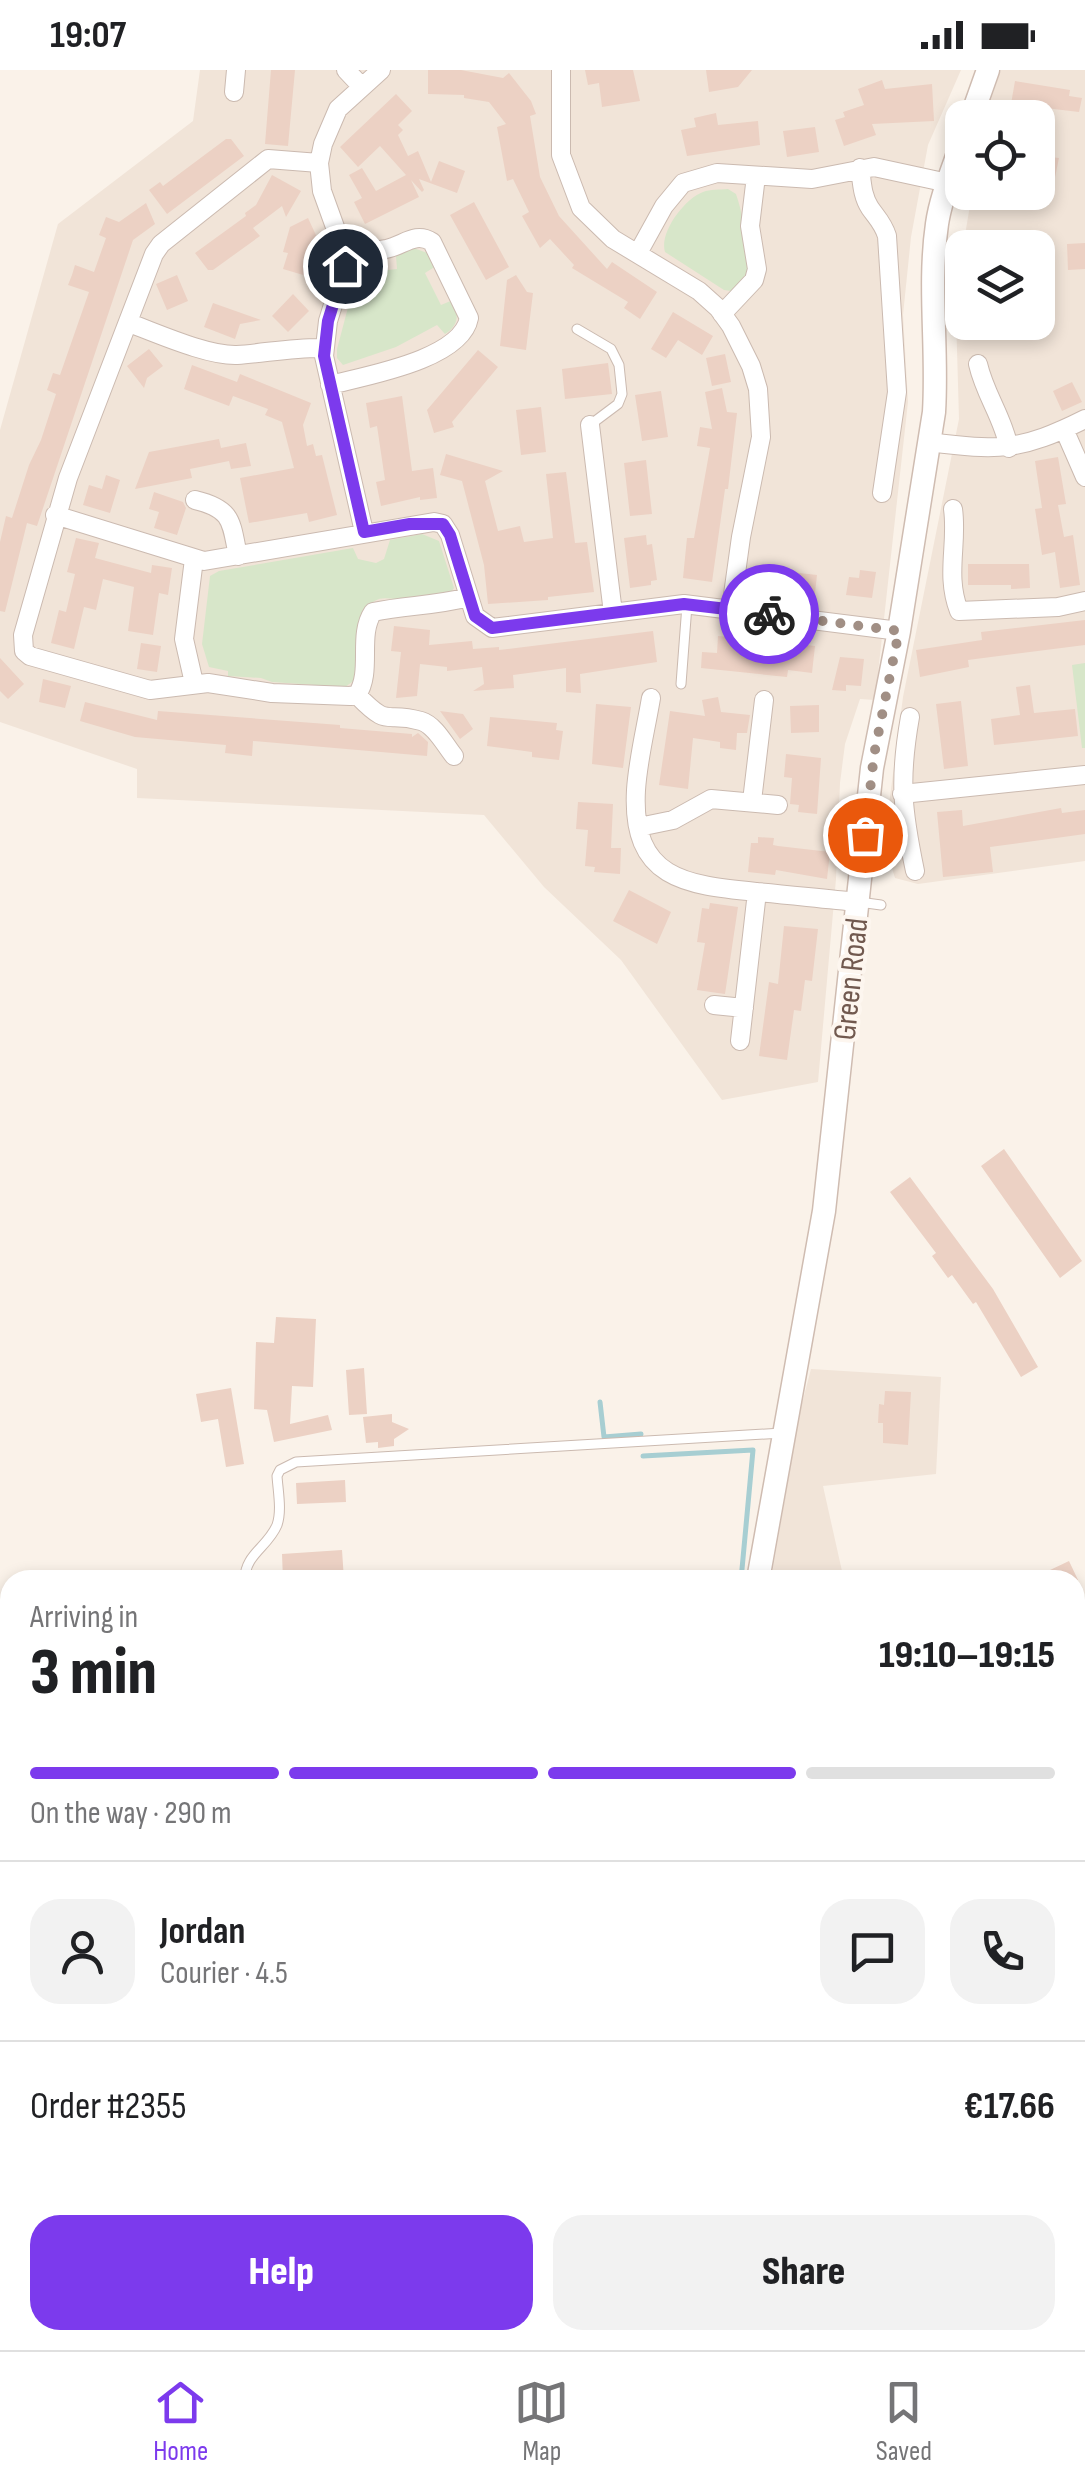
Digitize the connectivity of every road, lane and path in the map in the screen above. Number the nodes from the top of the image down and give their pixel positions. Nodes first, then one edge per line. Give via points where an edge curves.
1 (236, 70) edge
2 (346, 70) edge
3 (380, 70) edge
4 (561, 70) edge
5 (988, 70) edge
6 (362, 88) junction
7 (234, 92) dead end
8 (977, 100) edge
9 (319, 163) junction
10 (860, 168) junction
11 (756, 176) junction
12 (945, 182) edge
13 (945, 194) edge
14 (344, 252) junction
15 (638, 253) junction
16 (722, 314) junction
17 (128, 322) junction
18 (578, 329) dead end
19 (325, 348) junction
20 (978, 364) dead end
21 (330, 385) junction
22 (1085, 419) edge
23 (590, 426) joint
24 (1064, 429) junction
25 (929, 442) junction
26 (1009, 448) junction
27 (1085, 477) edge
28 (882, 493) dead end
29 (196, 500) dead end
30 (953, 509) dead end
31 (56, 515) junction
32 (364, 532) junction
33 (238, 556) junction
34 (194, 559) junction
35 (469, 597) junction
36 (1085, 602) edge
37 (687, 604) junction
38 (731, 609) junction
39 (613, 612) junction
40 (899, 631) junction
41 (194, 684) junction
42 (682, 684) dead end
43 (356, 694) junction
44 (652, 698) dead end
45 (764, 700) dead end
46 (910, 717) dead end
47 (454, 756) dead end
48 (1085, 775) edge
49 (902, 794) junction
50 (752, 801) junction
51 (778, 805) dead end
52 (640, 827) junction
53 (914, 871) dead end
54 (757, 892) junction
55 (869, 903) junction
56 (714, 1006) dead end
57 (744, 1008) junction
58 (740, 1041) dead end
59 (785, 1433) junction
60 (244, 1570) edge
61 (760, 1570) edge

1 - 7 street
2 - 6 street
3 - 6 street
4 - 15 street via 560,136 568,181 599,228
5 - 8 street
6 - 9 street via 338,110
9 - 14 street
9 - 17 street via 268,159 161,244
10 - 11 street via 812,179
10 - 12 street
10 - 28 street via 864,196 887,236 894,324 897,392
11 - 15 street via 717,173 684,183
11 - 16 street via 750,226 757,270
13 - 25 street, Green Road via 933,268 936,376
14 - 19 street
14 - 21 street via 388,249 424,237 469,318 468,327 420,362
15 - 16 street via 699,291
16 - 38 street via 751,366 762,414
17 - 19 street via 235,355
17 - 31 street
18 - 23 lane via 611,349 619,364 618,404
19 - 21 street
20 - 26 street
21 - 32 street
22 - 24 street
23 - 39 street
24 - 26 street
24 - 27 street
25 - 26 street
25 - 40 street, Green Road
29 - 33 street via 224,510
30 - 36 street via 951,584 959,611
31 - 34 street
31 - 41 street via 24,651 150,690
32 - 33 street
32 - 35 street via 443,524
33 - 34 street
34 - 41 street via 184,639
35 - 39 street via 475,616 492,628
35 - 43 street via 372,612
37 - 38 street
37 - 39 street
37 - 42 lane
38 - 40 street
40 - 55 street, Green Road via 872,768
41 - 43 street
43 - 47 street via 382,718 422,721
44 - 52 street via 636,790
45 - 50 street
46 - 49 street
48 - 49 street
49 - 53 street
50 - 51 street
50 - 52 street via 711,799 673,820
52 - 54 street via 666,873 700,886
54 - 55 street
54 - 57 street
55 - 59 street, Green Road
56 - 57 street
57 - 58 street
59 - 60 lane via 296,1462 277,1476 279,1520
59 - 61 street, Green Road

